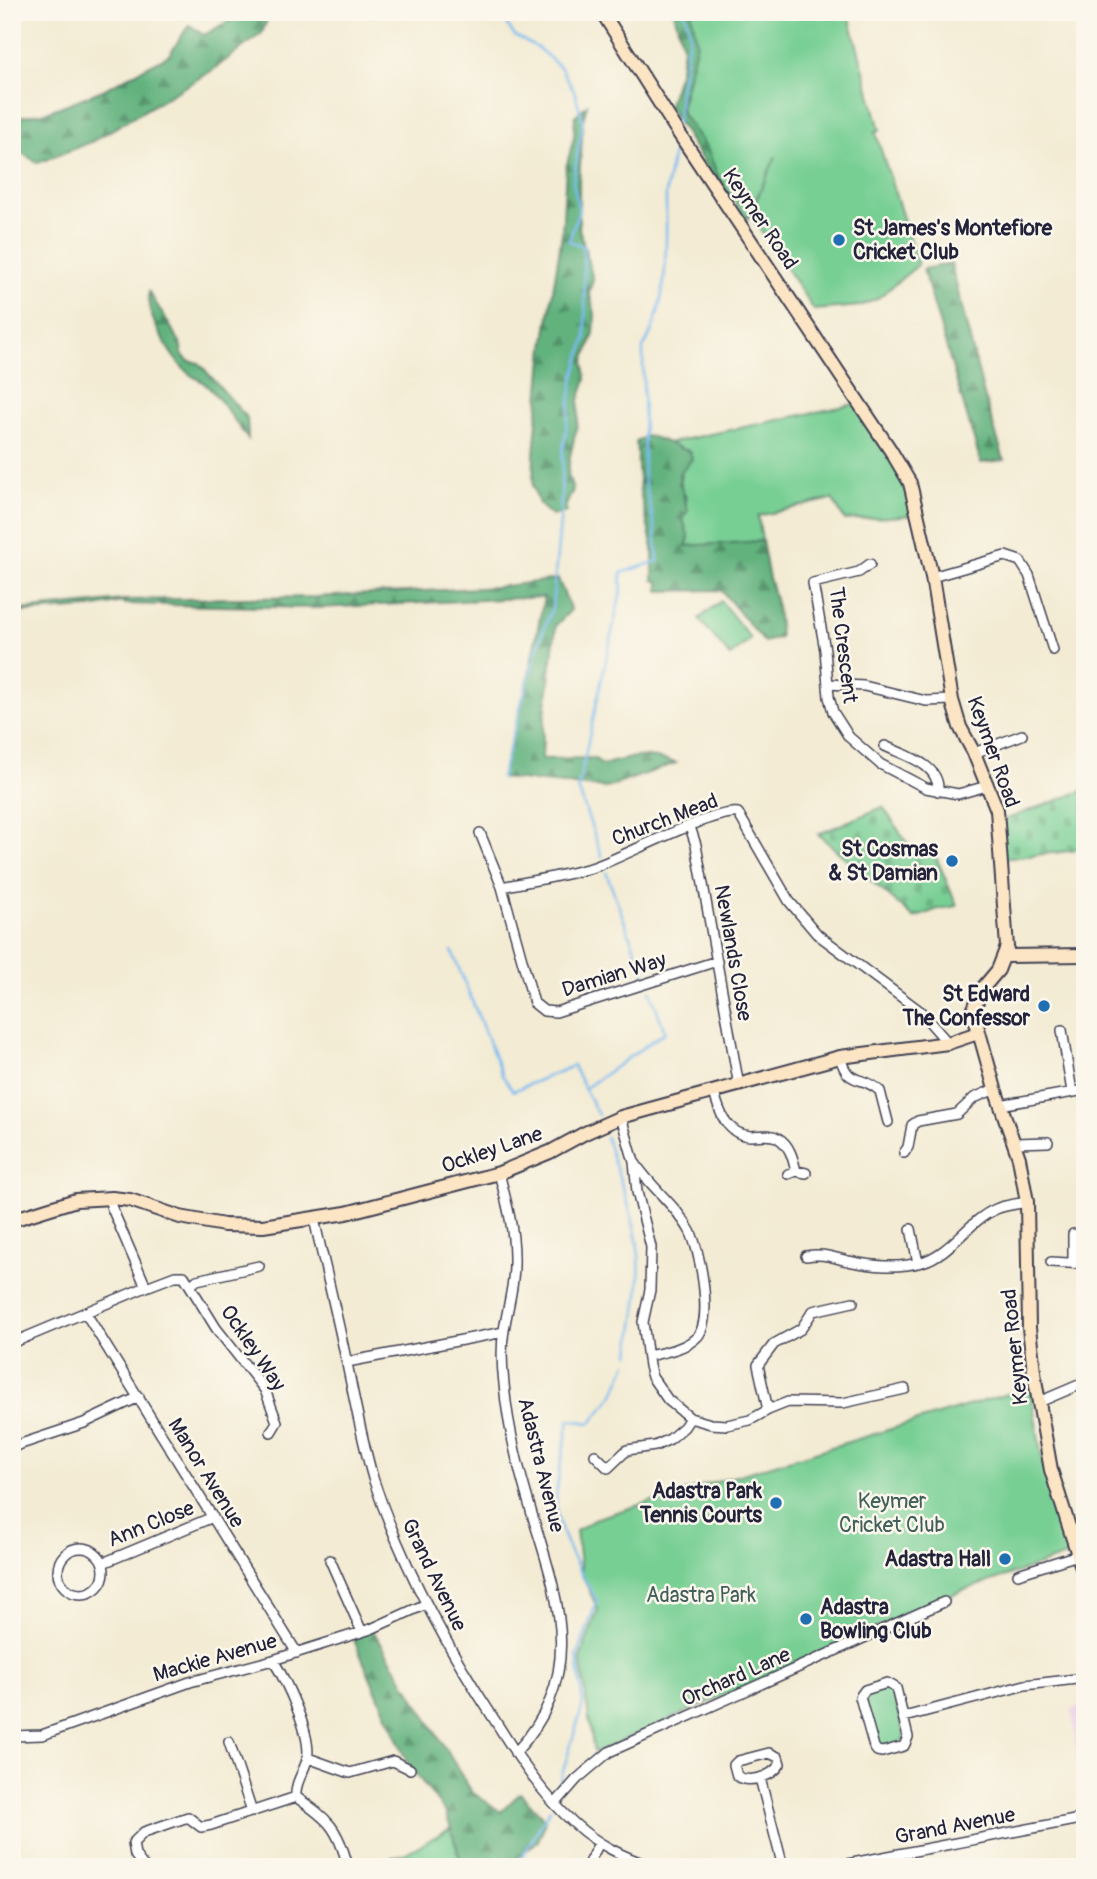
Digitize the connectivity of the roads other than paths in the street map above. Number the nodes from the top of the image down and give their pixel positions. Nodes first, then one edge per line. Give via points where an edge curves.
1 (602, 12) edge
2 (870, 564) dead end
3 (932, 577) junction
4 (1053, 650) dead end
5 (829, 684) junction
6 (952, 700) junction
7 (1022, 735) dead end
8 (885, 746) dead end
9 (974, 753) junction
10 (987, 786) junction
11 (938, 791) junction
12 (691, 827) junction
13 (480, 833) dead end
14 (502, 887) junction
15 (1085, 955) edge
16 (1005, 956) junction
17 (717, 961) junction
18 (1062, 1030) dead end
19 (978, 1033) junction
20 (948, 1043) junction
21 (840, 1057) junction
22 (739, 1086) junction
23 (995, 1089) junction
24 (1085, 1090) edge
25 (714, 1092) junction
26 (1072, 1092) junction
27 (1000, 1105) junction
28 (621, 1117) junction
29 (888, 1122) dead end
30 (1048, 1142) dead end
31 (1015, 1143) junction
32 (905, 1153) dead end
33 (634, 1162) junction
34 (499, 1173) junction
35 (797, 1173) dead end
36 (112, 1198) junction
37 (1027, 1202) junction
38 (314, 1219) junction
39 (12, 1220) edge
40 (911, 1229) dead end
41 (1073, 1234) dead end
42 (806, 1256) dead end
43 (1051, 1262) dead end
44 (918, 1263) junction
45 (1073, 1264) junction
46 (1085, 1264) edge
47 (259, 1266) dead end
48 (191, 1285) junction
49 (146, 1287) junction
50 (853, 1301) dead end
51 (85, 1312) junction
52 (504, 1332) junction
53 (12, 1343) edge
54 (648, 1356) junction
55 (346, 1362) junction
56 (1085, 1387) edge
57 (905, 1389) dead end
58 (139, 1397) junction
59 (1039, 1402) junction
60 (768, 1409) junction
61 (690, 1418) junction
62 (271, 1432) dead end
63 (12, 1447) edge
64 (595, 1455) dead end
65 (608, 1468) junction
66 (616, 1476) dead end
67 (213, 1517) junction
68 (1078, 1555) junction
69 (330, 1560) dead end
70 (103, 1563) junction
71 (1018, 1574) dead end
72 (1085, 1577) edge
73 (944, 1602) dead end
74 (426, 1604) junction
75 (362, 1632) junction
76 (297, 1653) junction
77 (273, 1660) junction
78 (1085, 1678) edge
79 (904, 1717) junction
80 (12, 1736) edge
81 (229, 1742) dead end
82 (515, 1753) junction
83 (307, 1758) junction
84 (410, 1769) dead end
85 (760, 1778) junction
86 (296, 1797) junction
87 (555, 1804) junction
88 (252, 1812) junction
89 (1085, 1818) edge
90 (599, 1843) junction
91 (903, 1855) junction
92 (144, 1867) edge
93 (348, 1867) edge
94 (587, 1867) edge
95 (653, 1867) edge
96 (783, 1867) edge
97 (832, 1867) edge
98 (886, 1867) edge

1 - 3 main road, Keymer Road via 905,473
2 - 5 street, The Crescent via 859,572 813,583
3 - 4 street via 1014,557 1029,575
3 - 6 main road, Keymer Road
5 - 6 street via 864,686 914,699
5 - 11 street, The Crescent via 833,712 849,737 880,764
6 - 9 main road, Keymer Road
7 - 9 street
8 - 11 street via 927,766 939,782
9 - 10 main road, Keymer Road
10 - 11 street, The Crescent via 958,794
10 - 16 main road, Keymer Road via 999,828
12 - 14 street, Church Mead via 596,866
12 - 17 street, Newlands Close
12 - 20 street, Church Mead via 738,813 789,901 817,934 920,1011
13 - 14 street, Damian Way
14 - 17 street, Damian Way via 534,1003 544,1011 556,1012
15 - 16 main road
16 - 19 main road, Keymer Road via 973,1011
17 - 22 street, Newlands Close
18 - 26 street
19 - 20 main road, Ockley Lane
19 - 23 main road, Keymer Road
20 - 21 main road, Ockley Lane
21 - 22 main road, Ockley Lane
21 - 29 street via 849,1077 880,1091
22 - 25 main road, Ockley Lane
23 - 27 main road, Keymer Road
23 - 32 street via 974,1098 957,1114 912,1125
24 - 26 street
25 - 28 main road, Ockley Lane
25 - 35 street via 729,1127 741,1135 780,1138 791,1152
26 - 27 street
27 - 31 main road, Keymer Road
28 - 33 street
28 - 34 main road, Ockley Lane
30 - 31 street
31 - 37 main road, Keymer Road
33 - 54 street via 651,1247 650,1290 643,1322
33 - 54 street via 690,1231 704,1292 703,1328 697,1336 670,1351
34 - 38 main road, Ockley Lane
34 - 52 street, Adastra Avenue via 514,1256
36 - 38 main road, Ockley Lane via 224,1225 263,1226
36 - 39 main road, Ockley Lane via 76,1200
36 - 49 street via 111,1206
37 - 44 street via 996,1209 944,1250
37 - 59 main road, Keymer Road via 1029,1328
38 - 55 street, Grand Avenue
40 - 44 street
41 - 45 street
42 - 44 street via 821,1254 893,1268
43 - 45 street
45 - 46 street
47 - 48 street, Ockley Way
48 - 49 street, Ockley Way via 184,1276 175,1276
48 - 62 street, Ockley Way via 216,1328 265,1390 277,1422
49 - 51 street, Ockley Way
50 - 60 street via 813,1311 801,1329 774,1343 761,1358 758,1365
51 - 53 street, Ockley Way
51 - 58 street, Manor Avenue
52 - 55 street
52 - 82 street, Adastra Avenue via 503,1384 511,1431 560,1613 559,1668 547,1709
54 - 61 street via 659,1389
55 - 74 street, Grand Avenue via 374,1478
56 - 59 street via 1079,1385
57 - 60 street via 855,1401 799,1401
58 - 63 street via 84,1423
58 - 67 street, Manor Avenue
59 - 68 main road, Keymer Road via 1051,1470
60 - 61 street via 750,1420 727,1425
61 - 65 street via 670,1439 627,1450
64 - 65 street
65 - 66 street
67 - 70 street, Ann Close
67 - 76 street, Manor Avenue
68 - 71 street
68 - 72 main road, Keymer Road
69 - 75 street
70 - 70 street, Ann Close via 104,1578 87,1594 71,1592 60,1581 58,1566 72,1550 87,1548
73 - 87 street, Orchard Lane via 610,1752
74 - 75 street, Mackie Avenue
74 - 82 street, Grand Avenue
75 - 76 street, Mackie Avenue
76 - 77 street, Mackie Avenue
77 - 80 street, Mackie Avenue via 190,1682 42,1735
77 - 83 street via 295,1703
78 - 79 street via 1025,1685
79 - 79 street via 907,1743 877,1751 862,1693 891,1684
81 - 88 street
82 - 87 street, Grand Avenue
83 - 84 street via 350,1773 393,1761
83 - 86 street via 295,1786
85 - 85 street via 742,1779 734,1765 773,1753 780,1764 777,1770
85 - 96 street
86 - 88 street
86 - 93 street via 325,1816 343,1845
87 - 90 street, Grand Avenue
88 - 92 street via 201,1827 188,1817 144,1832 132,1843
89 - 91 street, Grand Avenue
90 - 94 street
90 - 95 street, Grand Avenue
91 - 97 street, Grand Avenue
91 - 98 street

